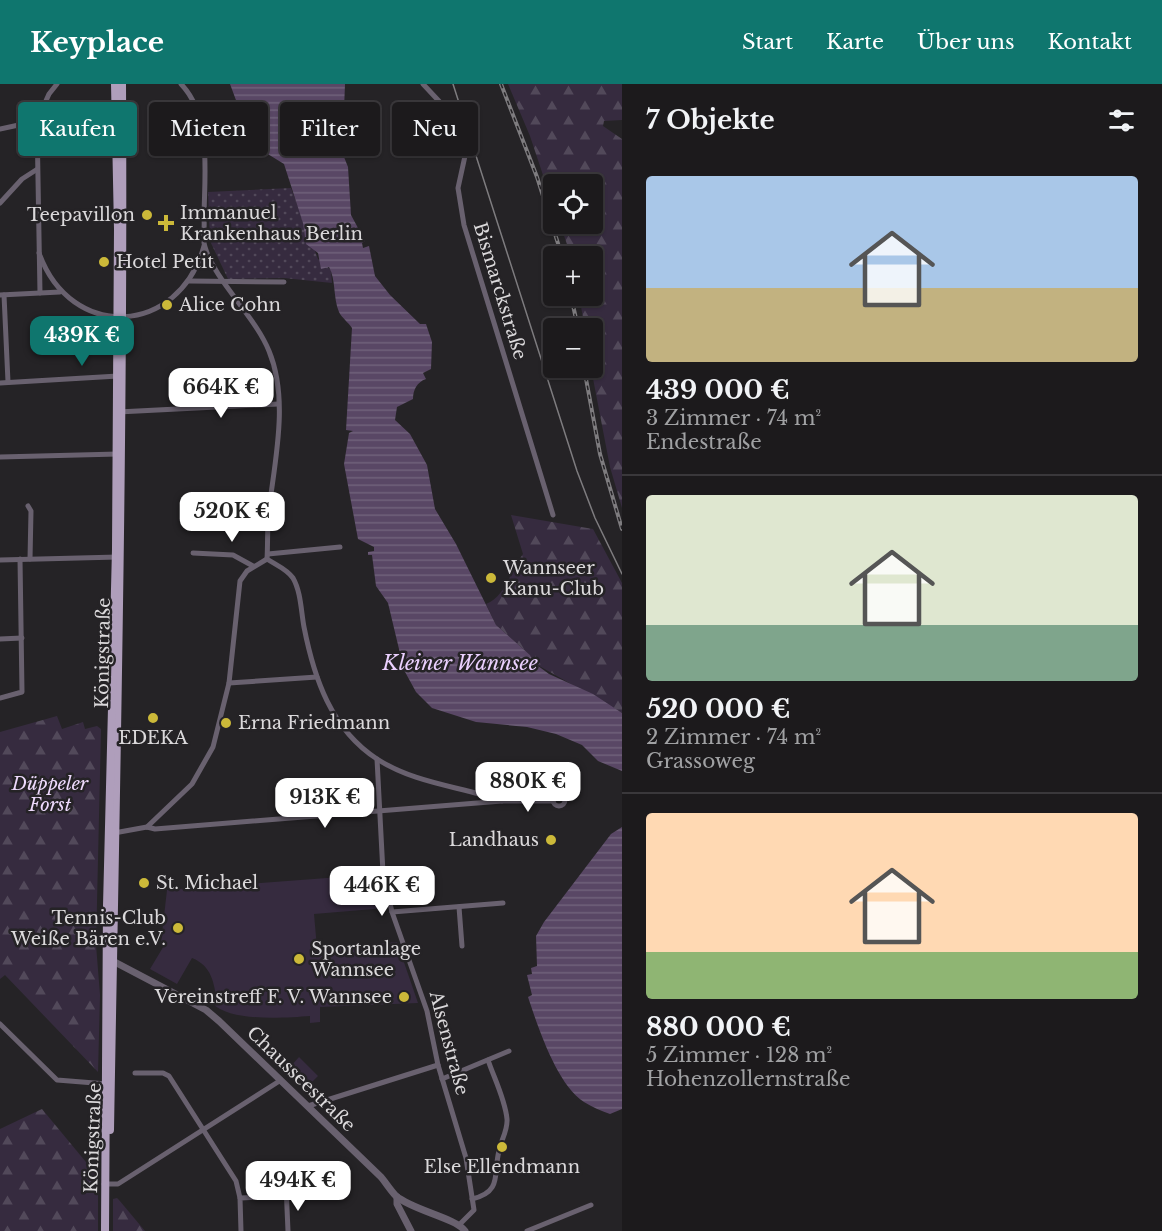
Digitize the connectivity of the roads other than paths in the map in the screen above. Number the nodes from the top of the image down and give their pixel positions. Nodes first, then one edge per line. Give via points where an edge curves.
1 (57, 84) edge
2 (115, 84) edge
3 (122, 84) edge
4 (180, 84) edge
5 (423, 84) edge
6 (45, 102) edge
7 (18, 125) edge
8 (0, 129) edge
9 (36, 156) edge
10 (36, 170) junction
11 (0, 203) edge
12 (204, 246) junction
13 (39, 254) junction
14 (189, 281) junction
15 (224, 282) junction
16 (284, 282) dead end
17 (60, 292) junction
18 (40, 293) junction
19 (2, 295) edge
20 (120, 317) junction
21 (120, 376) junction
22 (8, 382) junction
23 (0, 383) edge
24 (278, 404) junction
25 (120, 412) junction
26 (119, 454) junction
27 (0, 457) edge
28 (28, 506) dead end
29 (553, 515) dead end
30 (340, 547) dead end
31 (193, 553) dead end
32 (119, 557) junction
33 (267, 557) junction
34 (20, 559) junction
35 (30, 559) junction
36 (0, 560) edge
37 (253, 566) junction
38 (22, 638) junction
39 (0, 639) edge
40 (317, 677) junction
41 (230, 683) junction
42 (0, 698) edge
43 (377, 759) junction
44 (502, 801) junction
45 (553, 801) dead end
46 (380, 813) junction
47 (147, 827) junction
48 (112, 833) junction
49 (503, 903) dead end
50 (459, 907) junction
51 (392, 912) junction
52 (462, 946) dead end
53 (110, 959) junction
54 (0, 1024) edge
55 (509, 1051) dead end
56 (488, 1060) junction
57 (438, 1065) junction
58 (135, 1073) dead end
59 (442, 1079) junction
60 (280, 1080) junction
61 (108, 1084) junction
62 (308, 1106) junction
63 (202, 1130) junction
64 (107, 1184) junction
65 (286, 1185) dead end
66 (286, 1196) junction
67 (397, 1197) junction
68 (240, 1198) junction
69 (472, 1199) junction
70 (591, 1204) dead end
71 (105, 1226) edge
72 (463, 1228) edge
73 (236, 1231) edge
74 (241, 1231) edge
75 (288, 1231) edge
76 (411, 1231) edge
77 (526, 1231) edge

1 - 6 street
2 - 20 main road, Königstraße
3 - 20 main road, Königstraße
4 - 12 street via 196,109 202,131
5 - 29 street, Bismarckstraße via 451,114 465,156 459,182 462,218
7 - 8 street
9 - 10 street
10 - 11 street
10 - 13 street
12 - 14 street
12 - 15 street
13 - 17 street via 46,273
13 - 18 street
14 - 15 street
14 - 20 street via 160,307
15 - 16 street
15 - 24 street via 269,352
17 - 18 street
17 - 20 street via 92,312
18 - 19 street
19 - 22 street
20 - 21 main road, Königstraße
21 - 22 street
21 - 25 main road, Königstraße
22 - 23 street
24 - 25 street
24 - 33 street
25 - 26 main road, Königstraße
26 - 27 street
26 - 32 main road, Königstraße
28 - 35 street
30 - 33 street
31 - 37 street via 233,555
32 - 35 street
32 - 48 main road, Königstraße
33 - 37 street
33 - 40 street via 286,570 297,586
34 - 35 street
34 - 36 street
34 - 38 street
37 - 41 street via 243,575 237,591
38 - 39 street
38 - 42 street via 22,692
40 - 41 street
40 - 43 street via 335,717
41 - 47 street via 223,716 206,761 184,793
43 - 44 street via 421,780
43 - 46 street, Alsenstraße
44 - 45 street
44 - 46 street
46 - 47 street
46 - 51 street, Alsenstraße via 383,873
47 - 48 street
48 - 53 main road, Königstraße
49 - 50 street
50 - 51 street
50 - 52 street
51 - 57 street, Alsenstraße via 427,1011
53 - 60 street, Chausseestraße via 206,1010
53 - 61 main road, Königstraße
54 - 61 street via 57,1080
55 - 56 street
56 - 59 street
56 - 69 street via 507,1123 492,1188 484,1196
57 - 59 street, Alsenstraße
57 - 62 street
58 - 63 street via 169,1076
59 - 69 street, Alsenstraße via 466,1158
60 - 62 street, Chausseestraße
60 - 63 street
61 - 64 main road, Königstraße
62 - 67 street, Chausseestraße
63 - 64 street via 118,1184
63 - 68 street via 236,1181
64 - 71 main road, Königstraße
65 - 66 street
66 - 68 street
66 - 75 street
67 - 72 street, Chausseestraße
67 - 76 street
68 - 74 street
69 - 72 street via 473,1212
70 - 77 street
73 - 74 street

